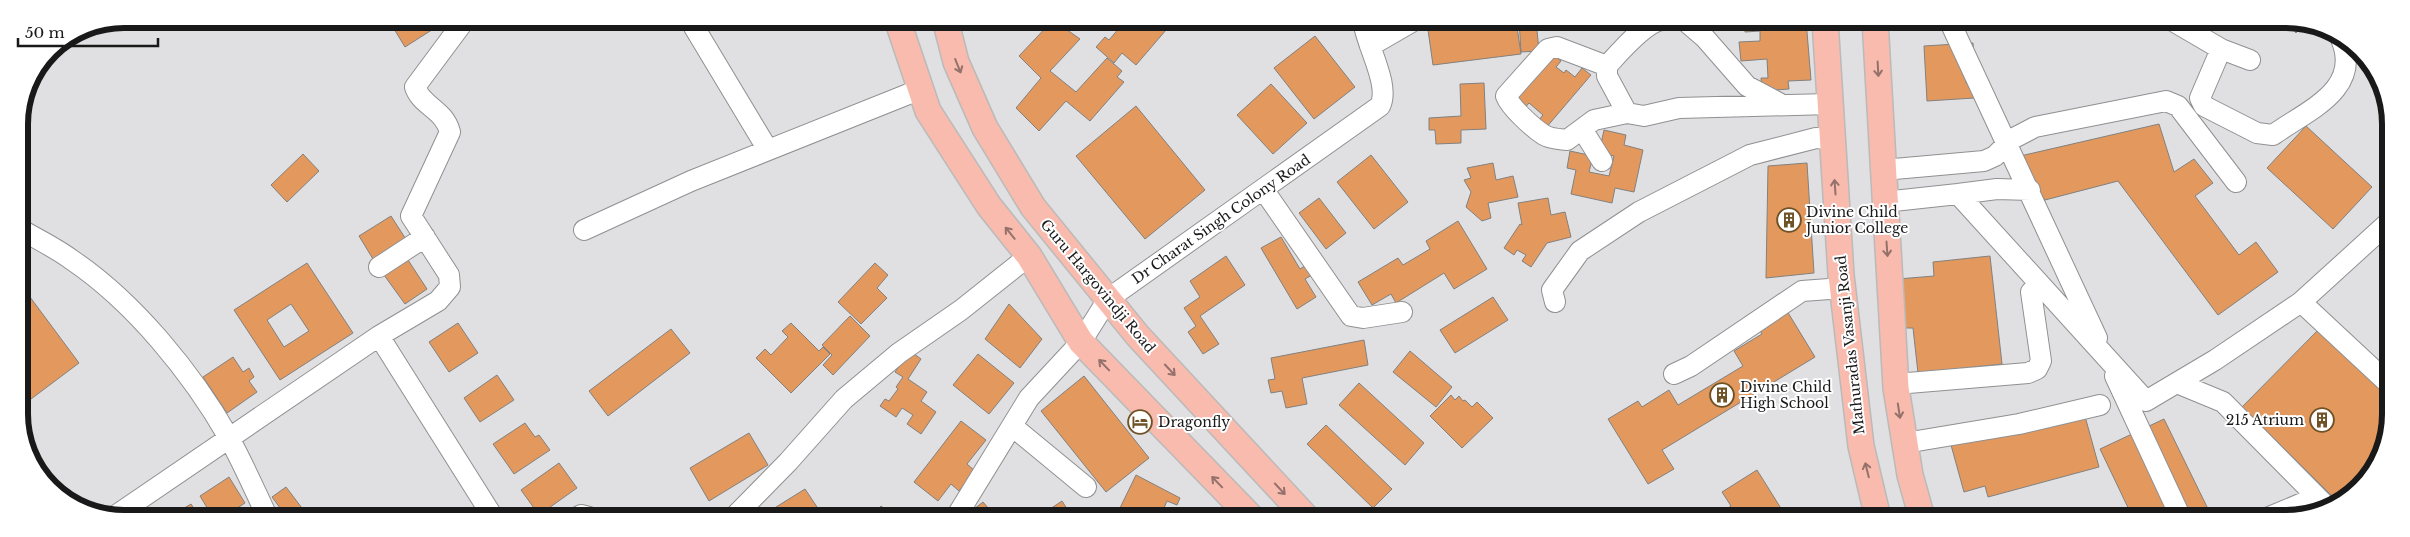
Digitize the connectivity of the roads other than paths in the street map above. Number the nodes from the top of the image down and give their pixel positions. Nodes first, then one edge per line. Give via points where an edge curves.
1 (459, 28) edge
2 (695, 28) edge
3 (900, 28) edge
4 (947, 28) edge
5 (1394, 28) edge
6 (1648, 28) edge
7 (1693, 28) edge
8 (1825, 28) edge
9 (1876, 28) edge
10 (1953, 28) edge
11 (2185, 28) edge
12 (1378, 34) edge
13 (2344, 47) edge
14 (2221, 49) junction
15 (2250, 60) dead end
16 (1606, 66) junction
17 (921, 89) junction
18 (1781, 104) junction
19 (1830, 104) junction
20 (1627, 113) junction
21 (1582, 129) junction
22 (1832, 139) junction
23 (768, 150) junction
24 (1602, 161) dead end
25 (1883, 170) junction
26 (2236, 182) dead end
27 (1263, 189) junction
28 (2030, 190) dead end
29 (1958, 194) junction
30 (1884, 202) junction
31 (2382, 228) edge
32 (584, 230) dead end
33 (28, 234) edge
34 (425, 237) junction
35 (1029, 256) junction
36 (379, 267) dead end
37 (1842, 288) junction
38 (2031, 292) dead end
39 (1108, 299) junction
40 (1555, 302) dead end
41 (2301, 302) junction
42 (1402, 312) dead end
43 (379, 336) junction
44 (1081, 342) junction
45 (1674, 374) dead end
46 (2382, 377) edge
47 (2177, 383) junction
48 (1896, 384) junction
49 (2100, 405) dead end
50 (1012, 426) junction
51 (229, 438) junction
52 (1905, 443) junction
53 (1086, 487) dead end
54 (2321, 501) edge
55 (1244, 509) edge
56 (1299, 509) edge
57 (1876, 509) edge
58 (1920, 509) edge
59 (2177, 509) edge
60 (2296, 509) edge
61 (124, 510) edge
62 (264, 510) edge
63 (488, 510) edge
64 (741, 510) edge
65 (961, 510) edge

1 - 34 street via 415,87 417,94 447,121 450,132 411,216
2 - 23 street
3 - 17 main road
4 -> 39 main road, Guru Hargovindji Road via 956,62 985,128 1033,207
5 - 12 street
6 - 16 street
7 - 18 street via 1748,86
8 - 19 main road, Mathuradas Vasanji Road
9 -> 25 main road
10 - 59 street
11 - 14 street
12 - 27 street, Dr Charat Singh Colony Road via 1383,100 1380,106
13 - 14 street via 2347,53 2344,80 2326,100 2272,135 2257,133 2204,106 2200,98
14 - 15 street
16 - 20 street
16 - 21 street via 1557,47 1548,49 1506,96 1509,103 1543,135 1567,140
17 - 23 street
35 -> 17 main road via 989,206 928,110
18 - 19 street
18 - 20 street via 1679,108 1644,116
19 - 22 main road, Mathuradas Vasanji Road
20 - 21 street via 1594,120
21 - 24 street
37 -> 22 main road, Mathuradas Vasanji Road
22 - 40 street via 1816,138 1750,155 1639,212 1580,250 1552,290
23 - 32 street
25 - 26 street via 1984,161 1995,156 2012,138 2034,127 2166,101 2178,106
25 - 30 main road
27 - 39 street, Dr Charat Singh Colony Road
27 - 42 street via 1351,316 1364,318
28 - 29 street via 1997,189
29 - 30 street
29 - 47 street via 2146,401
30 -> 48 main road
31 - 41 street
33 - 51 street via 72,260 156,335
34 - 36 street
34 - 43 street via 449,275 450,288 438,301
35 - 44 main road
35 - 64 street via 961,310 899,353 844,399
37 - 45 street via 1802,291 1691,366
57 -> 37 main road, Mathuradas Vasanji Road via 1861,446
38 - 48 street via 2041,362 2037,369 2028,373
39 - 44 street, Dr Charat Singh Colony Road
39 -> 56 main road, Guru Hargovindji Road via 1138,336
41 - 46 street
41 - 47 street
43 - 51 street
43 - 63 street
44 - 50 street, Dr Charat Singh Colony Road via 1029,398
55 -> 44 main road
47 - 54 street via 2223,402
48 -> 52 main road
49 - 52 street via 2019,424
50 - 53 street
50 - 65 street, Dr Charat Singh Colony Road
51 - 61 street
51 - 62 street
52 - 58 main road
54 - 60 street

